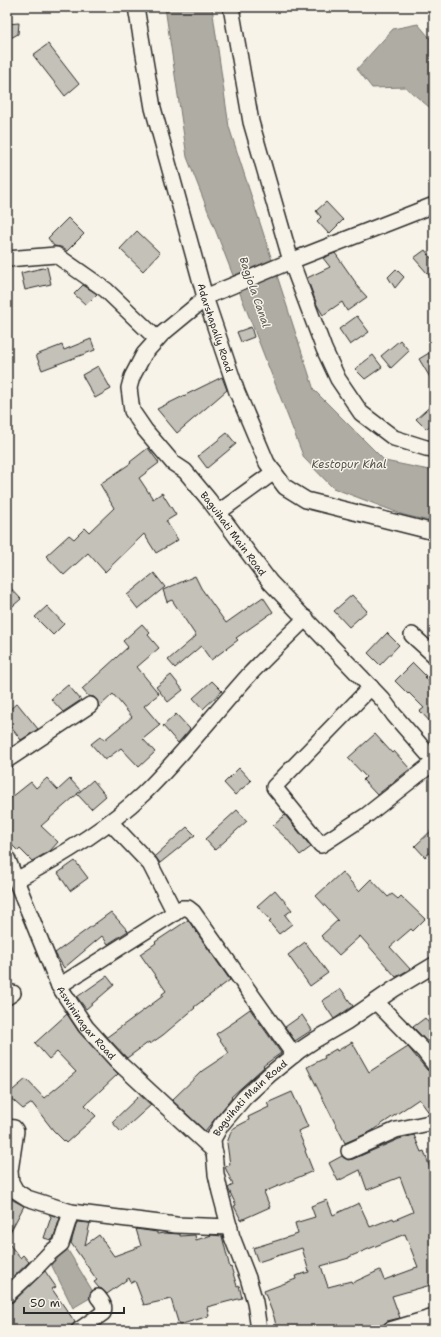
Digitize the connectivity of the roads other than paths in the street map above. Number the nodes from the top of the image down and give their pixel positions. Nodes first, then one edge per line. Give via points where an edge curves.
1 (136, 7) edge
2 (232, 7) edge
3 (434, 205) edge
4 (7, 259) edge
5 (291, 260) junction
6 (205, 297) junction
7 (157, 339) junction
8 (434, 449) edge
9 (274, 472) junction
10 (219, 512) junction
11 (434, 532) edge
12 (306, 618) junction
13 (412, 635) dead end
14 (434, 655) edge
15 (371, 687) junction
16 (90, 705) dead end
17 (7, 760) edge
18 (434, 761) edge
19 (110, 822) junction
20 (7, 858) edge
21 (16, 880) junction
22 (176, 913) junction
23 (434, 965) edge
24 (59, 986) junction
25 (376, 1002) junction
26 (294, 1055) junction
27 (434, 1064) edge
28 (434, 1122) edge
29 (7, 1127) edge
30 (350, 1151) dead end
31 (214, 1152) junction
32 (71, 1212) junction
33 (230, 1227) junction
34 (7, 1295) edge
35 (98, 1297) dead end
36 (434, 1316) edge
37 (414, 1326) edge
38 (79, 1330) edge
39 (259, 1330) edge
40 (390, 1330) edge

1 - 6 street, Adarshapally Road via 153,108
2 - 5 street via 251,122
3 - 5 street, Baguihati Main Road
4 - 7 street via 56,255 106,290
5 - 6 street, Baguihati Main Road
5 - 8 street via 329,361 338,379 362,413 394,438
6 - 7 street, Baguihati Main Road
6 - 9 street, Adarshapally Road via 237,392 267,463
7 - 10 street, Baguihati Main Road via 144,354 132,377 129,388 132,411 160,448 173,463 185,471
9 - 10 street
9 - 11 street, Adarshapally Road via 286,487 306,500
10 - 12 street, Baguihati Main Road via 270,582
12 - 15 street, Baguihati Main Road
12 - 19 street via 248,676 143,794
13 - 14 street
15 - 18 street, Baguihati Main Road
15 - 18 street via 274,786 321,845 367,815
16 - 17 street
19 - 21 street via 58,858
19 - 22 street via 150,864
20 - 21 street, Aswininagar Road
21 - 24 street, Aswininagar Road
22 - 24 street
22 - 26 street via 182,908 188,908 193,912
23 - 25 street, Baguihati Main Road
24 - 31 street, Aswininagar Road via 86,1027 118,1062
25 - 26 street, Baguihati Main Road
25 - 27 street
26 - 31 street, Baguihati Main Road via 244,1097 221,1125 214,1140
28 - 30 street via 396,1130
29 - 32 street via 16,1131 10,1171 11,1182 16,1191 27,1198
31 - 33 street, Baguihati Main Road via 216,1174
32 - 33 street via 176,1224
32 - 34 street via 61,1244
33 - 39 street, Baguihati Main Road via 248,1278
35 - 38 street via 103,1303 103,1313
36 - 37 street
37 - 40 street

